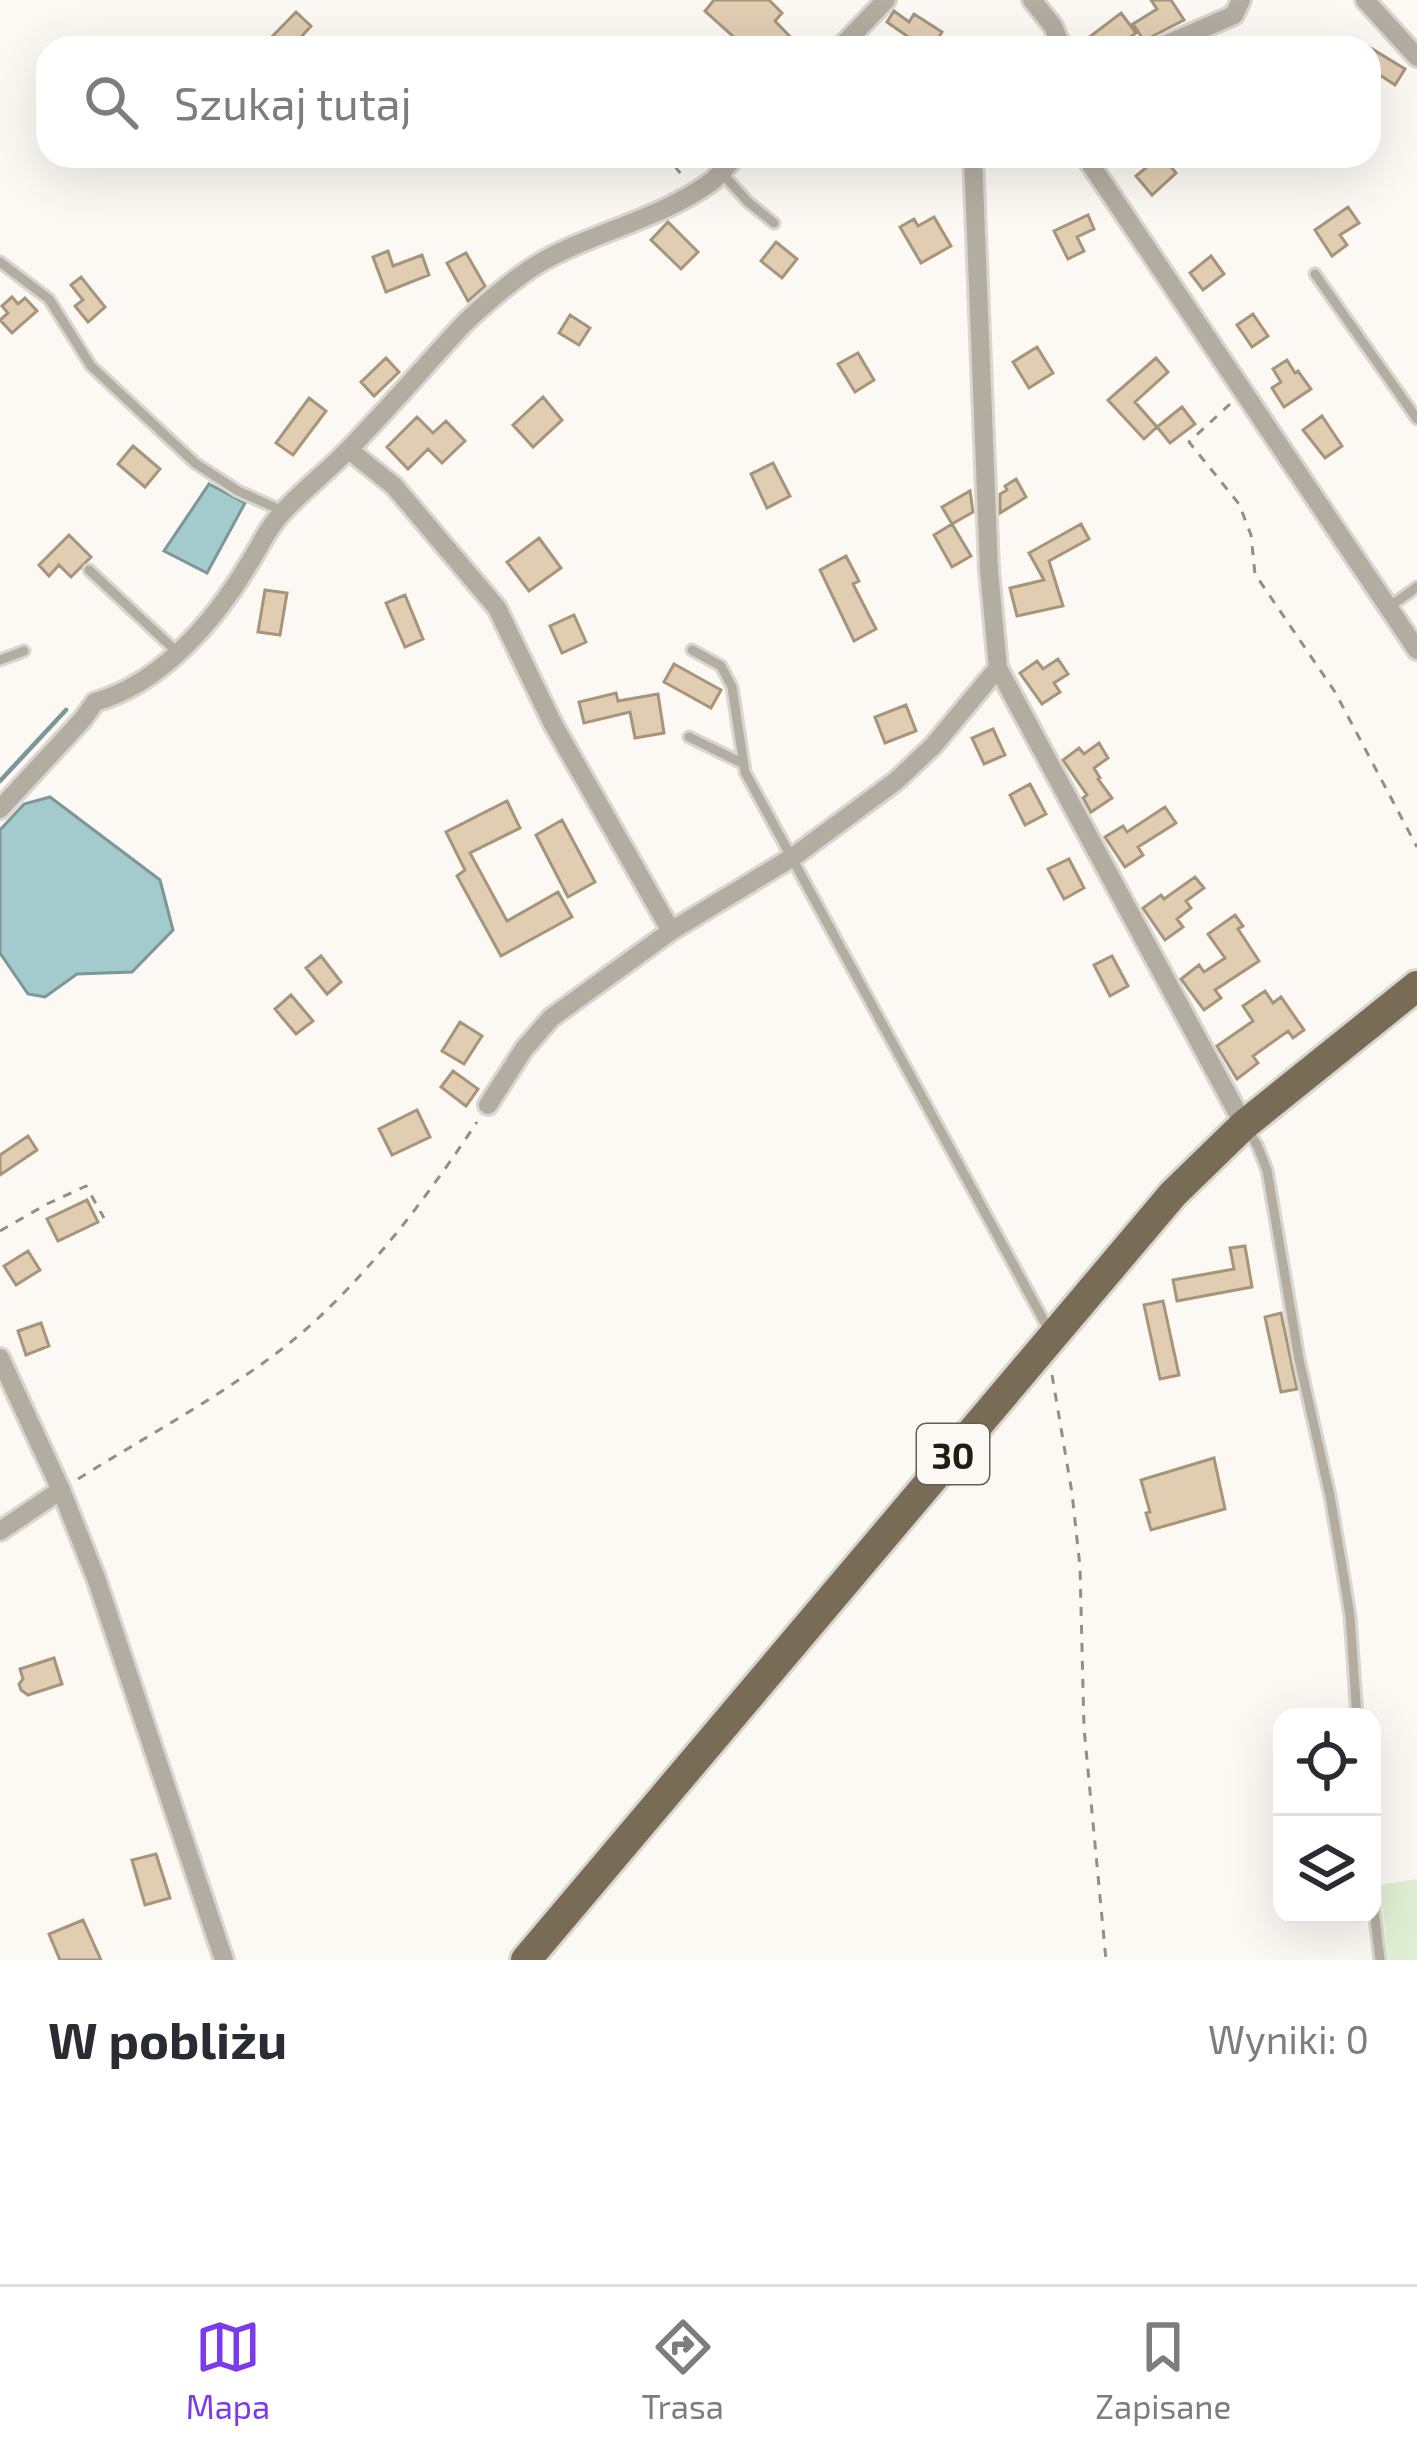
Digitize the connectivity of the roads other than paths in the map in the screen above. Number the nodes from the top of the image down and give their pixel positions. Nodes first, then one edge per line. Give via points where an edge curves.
1 (886, 0) edge
2 (1032, 0) edge
3 (1241, 0) edge
4 (1365, 0) edge
5 (852, 36) edge
6 (1057, 36) edge
7 (1186, 36) edge
8 (1417, 57) edge
9 (725, 168) edge
10 (974, 168) edge
11 (1093, 168) edge
12 (721, 172) junction
13 (774, 223) dead end
14 (0, 262) edge
15 (1315, 274) dead end
16 (1417, 419) edge
17 (349, 450) junction
18 (283, 511) junction
19 (89, 570) dead end
20 (1417, 587) edge
21 (1389, 608) junction
22 (692, 650) dead end
23 (1417, 650) edge
24 (24, 651) dead end
25 (177, 652) junction
26 (0, 661) edge
27 (998, 668) junction
28 (689, 737) dead end
29 (744, 764) junction
30 (0, 809) edge
31 (794, 857) junction
32 (671, 931) junction
33 (1417, 986) edge
34 (488, 1105) road end
35 (1244, 1125) junction
36 (1045, 1345) junction
37 (0, 1358) edge
38 (61, 1490) junction
39 (0, 1531) edge
40 (1357, 1708) edge
41 (1376, 1924) edge
42 (224, 1960) edge
43 (526, 1960) edge
44 (1380, 1960) edge

1 - 5 street
2 - 6 street
3 - 7 street via 1234,15
4 - 8 street
9 - 12 street
10 - 27 street
11 - 21 street
12 - 13 lane
12 - 17 street via 537,265 466,322
14 - 18 lane via 49,299 91,366 195,464
15 - 16 lane
17 - 18 street
17 - 32 street via 394,486 497,608
18 - 25 street via 228,596
19 - 25 lane
20 - 21 lane
21 - 23 street
22 - 29 lane via 721,666 731,687
24 - 26 lane
25 - 30 street via 141,682 95,702
27 - 31 street via 916,764
27 - 35 street
28 - 29 lane
29 - 31 lane
31 - 32 street
31 - 36 lane
32 - 34 street via 551,1018
33 - 35 main road, 30
35 - 36 main road, 30 via 1173,1194
35 - 40 lane via 1267,1170 1330,1496
36 - 43 main road, 30
37 - 38 street
38 - 39 street
38 - 42 street
41 - 44 lane

